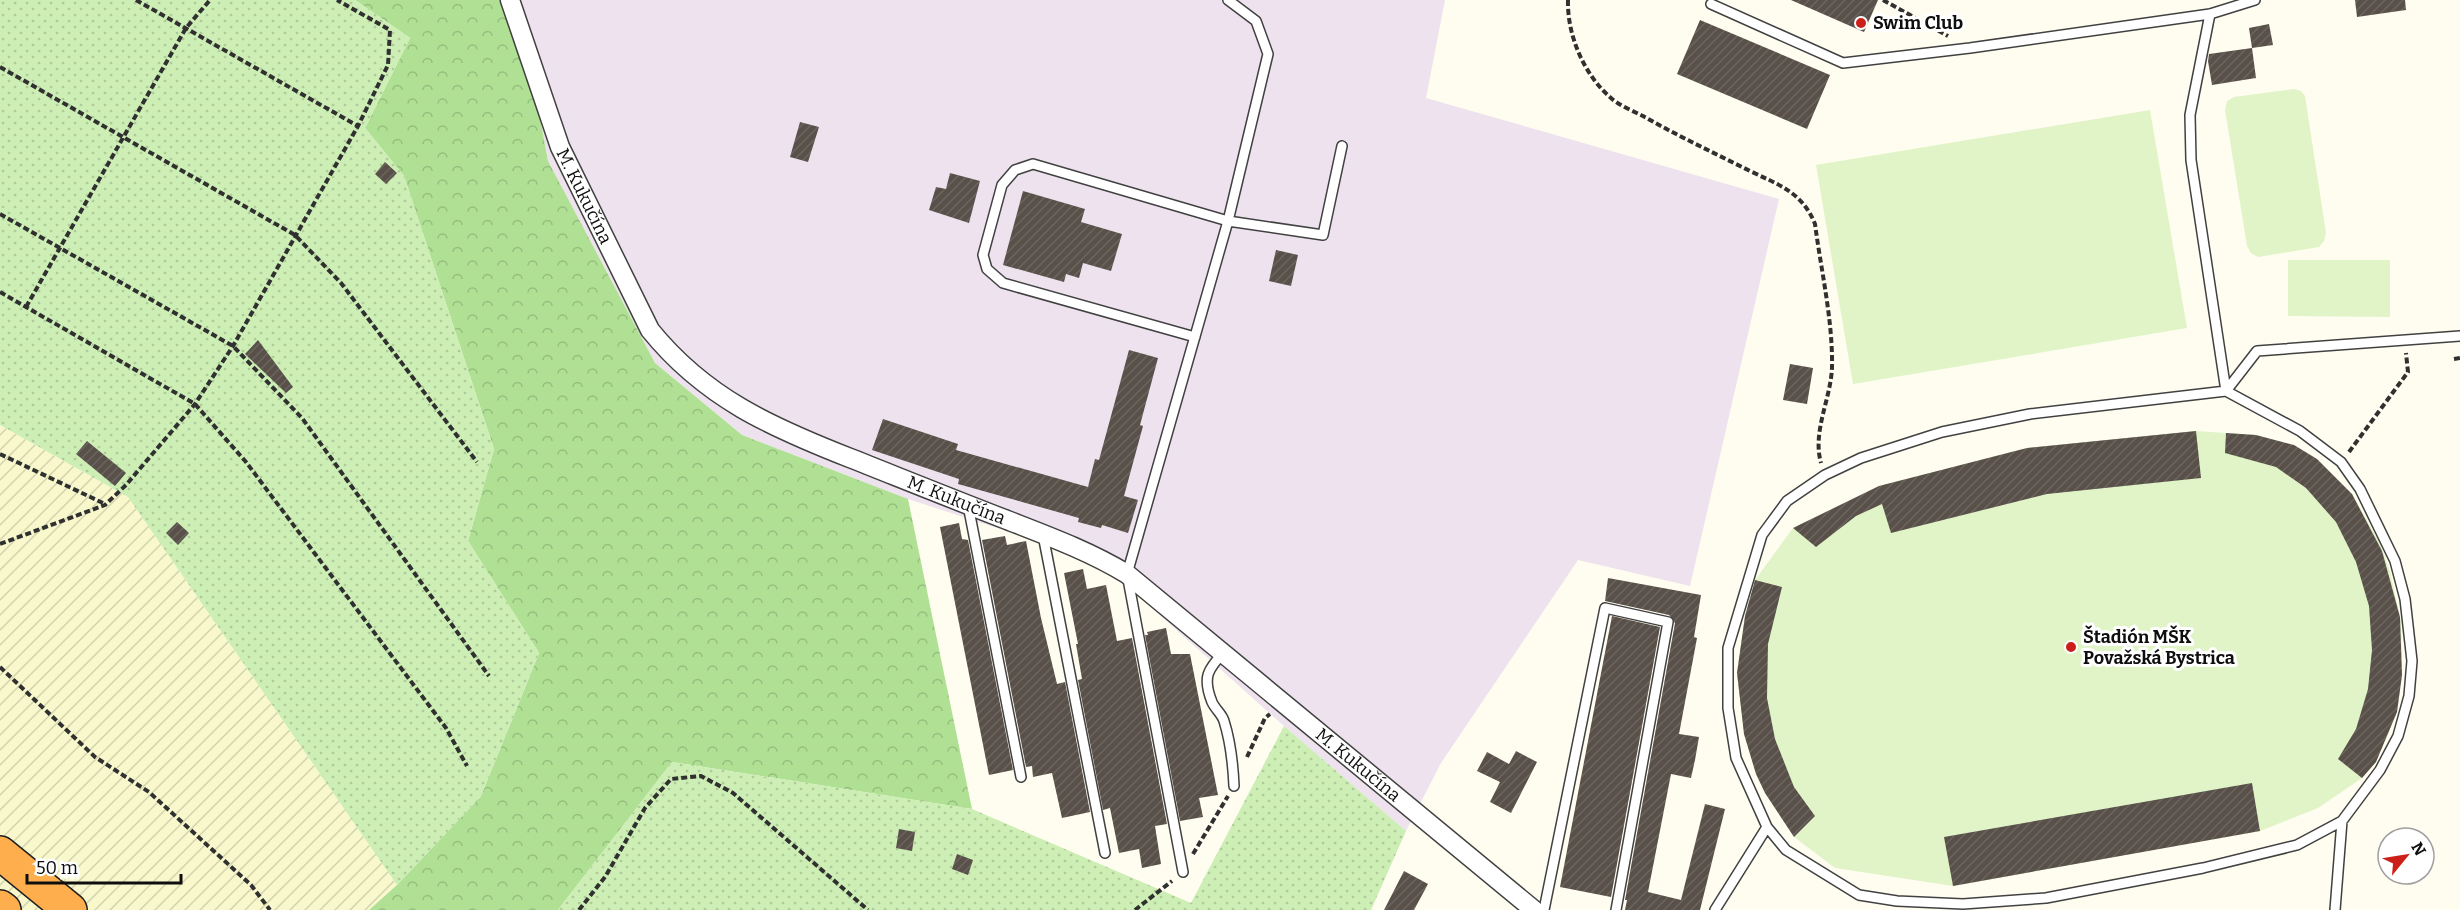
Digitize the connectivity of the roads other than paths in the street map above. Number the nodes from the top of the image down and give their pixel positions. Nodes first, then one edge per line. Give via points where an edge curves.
1 (510, 0) edge
2 (1228, 0) edge
3 (2255, 0) edge
4 (1711, 4) dead end
5 (2210, 14) junction
6 (1342, 146) dead end
7 (1228, 221) junction
8 (2460, 336) edge
9 (1195, 337) junction
10 (2226, 391) junction
11 (968, 505) junction
12 (1043, 535) junction
13 (1127, 574) junction
14 (1224, 652) junction
15 (1021, 777) dead end
16 (1233, 786) road end
17 (2342, 821) junction
18 (1767, 827) junction
19 (0, 853) edge
20 (1105, 854) dead end
21 (1183, 872) road end
22 (0, 907) edge
23 (4, 910) edge
24 (70, 910) edge
25 (1534, 910) edge
26 (1544, 910) edge
27 (1616, 910) edge
28 (1715, 910) edge
29 (2335, 910) edge

1 - 11 street, M. Kukučína via 560,147 650,330 663,345 716,393 758,418
2 - 7 lane via 1256,21 1268,54
3 - 5 lane
4 - 5 lane via 1844,63
5 - 10 lane via 2190,115 2191,160
6 - 7 lane via 1323,236
7 - 9 lane
7 - 9 lane via 1033,164 1015,170 1002,185 983,255 987,269 1003,283
8 - 10 lane via 2258,351
9 - 13 lane
10 - 17 lane via 2300,431 2341,462 2360,489 2395,561 2405,599 2412,661 2409,696 2398,736 2366,791
10 - 18 lane via 2030,414 1942,432 1861,458 1825,475 1787,501 1762,535 1728,648 1728,708 1736,758
11 - 12 street, M. Kukučína
11 - 15 lane
12 - 13 street, M. Kukučína
12 - 20 lane
13 - 14 street, M. Kukučína
13 - 21 lane
14 - 16 lane via 1209,669 1207,684 1232,752
14 - 25 street, M. Kukučína
17 - 18 lane via 2297,845 2203,868 2046,898 1963,904 1859,895 1786,850
17 - 29 lane
18 - 28 lane
19 - 24 highway
22 - 23 highway
26 - 27 lane via 1605,608 1668,622

